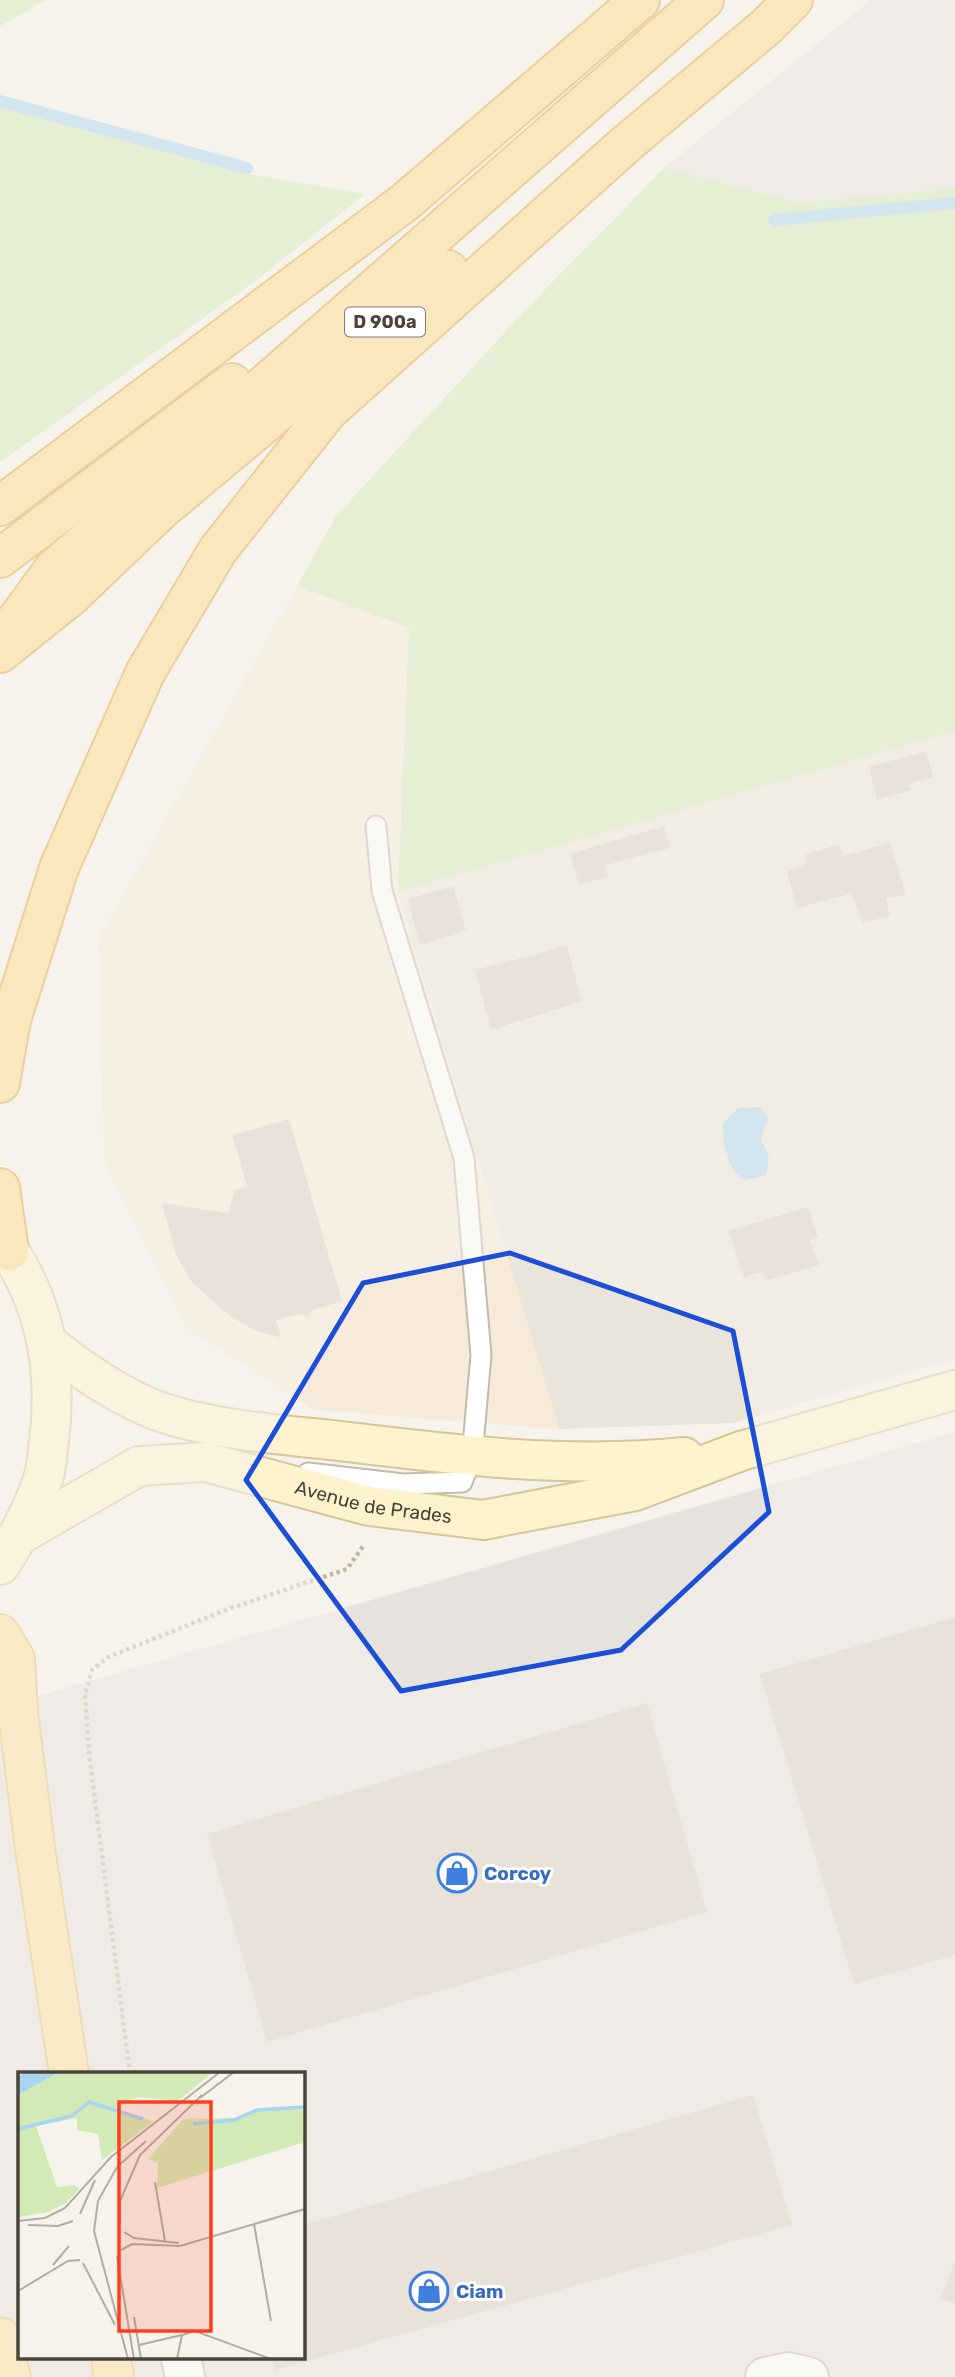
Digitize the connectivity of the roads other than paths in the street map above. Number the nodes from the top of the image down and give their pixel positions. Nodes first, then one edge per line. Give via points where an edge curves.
1 (640, 0) edge
2 (676, 0) edge
3 (704, 0) edge
4 (777, 0) edge
5 (793, 0) edge
6 (0, 506) edge
7 (0, 558) edge
8 (0, 643) edge
9 (0, 653) edge
10 (376, 826) dead end
11 (0, 1083) edge
12 (0, 1188) edge
13 (5, 1245) edge
14 (48, 1343) junction
15 (955, 1390) edge
16 (741, 1451) junction
17 (472, 1457) junction
18 (206, 1462) junction
19 (10, 1550) edge
20 (0, 1634) edge
21 (69, 2072) edge
22 (0, 2337) edge
23 (11, 2377) edge
24 (765, 2377) edge
25 (809, 2377) edge

1 - 6 highway via 405,202
2 - 7 highway via 245,373
3 - 8 highway, D 900a via 53,570
4 - 9 highway, D 900a via 299,393 160,511 71,596
5 - 11 highway via 328,411 218,550 145,673 59,868 11,1020
10 - 17 lane via 382,891 464,1158 481,1355
12 - 13 highway
13 - 14 main road via 25,1276
14 - 17 main road, Avenue de Prades via 80,1369 161,1412 256,1432
14 - 19 main road via 52,1411 44,1476
15 - 16 main road, Avenue de Prades
16 - 17 main road, Avenue de Prades via 621,1464
16 - 18 main road, Avenue de Prades via 635,1491 483,1520 369,1506
17 - 18 lane via 462,1482 403,1484
18 - 19 main road, Avenue de Prades via 139,1466
20 - 21 main road via 15,1659 18,1713
22 - 23 main road
24 - 25 street via 789,2372

